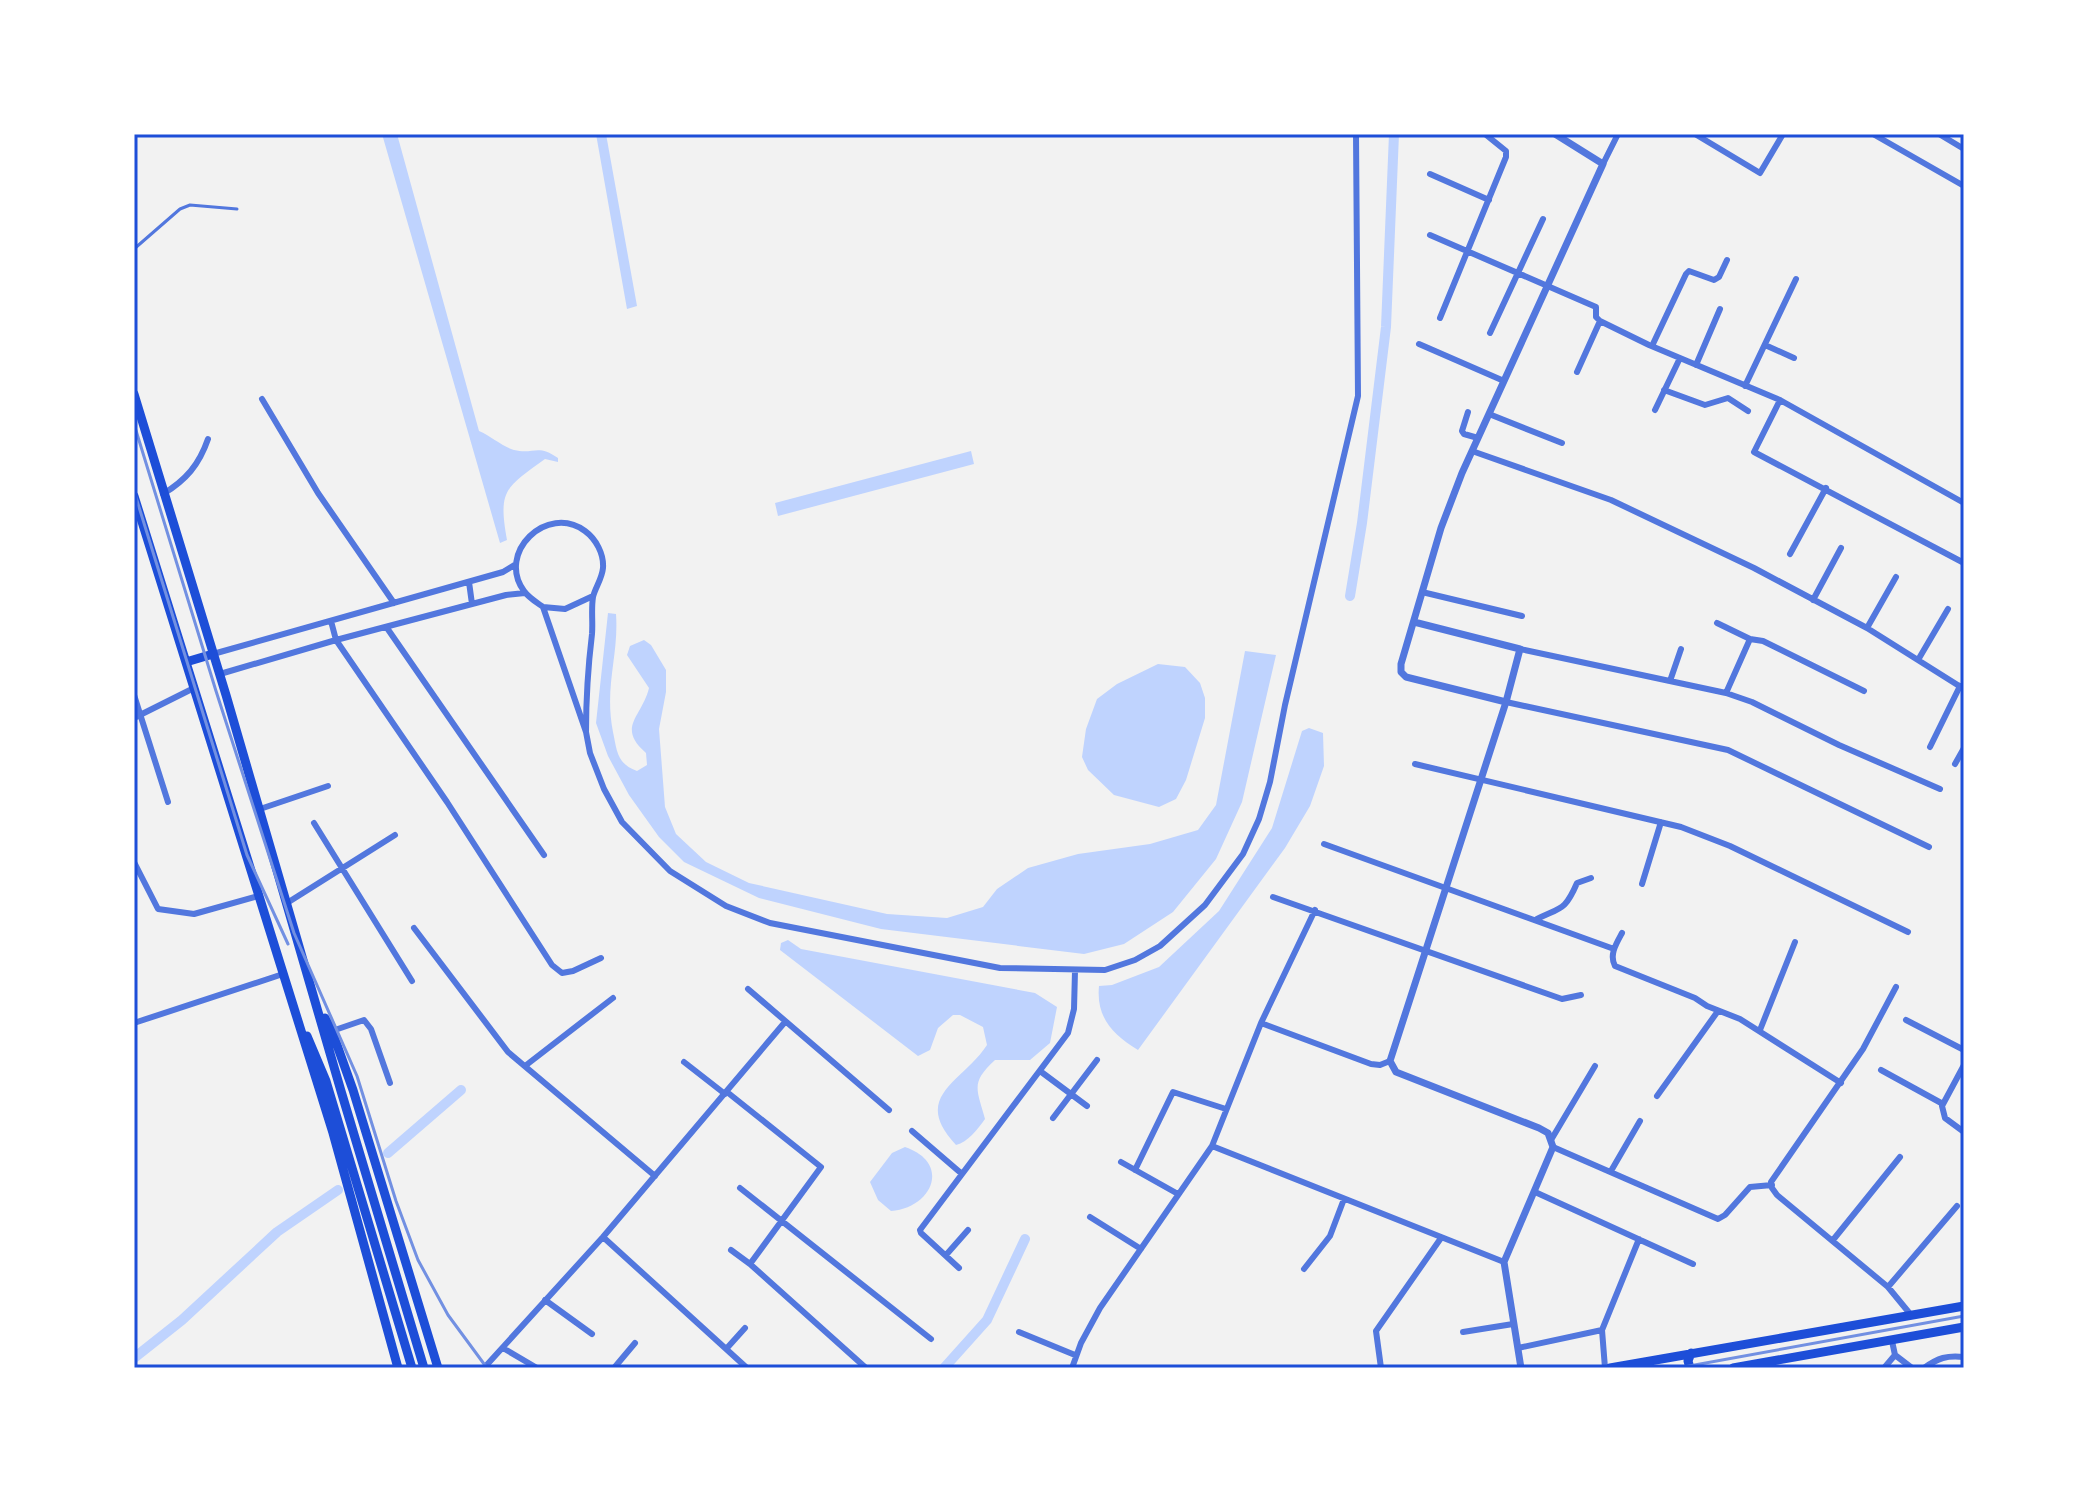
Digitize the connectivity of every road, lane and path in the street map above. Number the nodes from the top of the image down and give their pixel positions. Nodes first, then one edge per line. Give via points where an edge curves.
1 (1356, 134) edge
2 (1485, 134) edge
3 (1555, 134) edge
4 (1618, 134) edge
5 (1695, 134) edge
6 (1783, 134) edge
7 (1873, 134) edge
8 (1939, 134) edge
9 (1964, 149) edge
10 (1603, 164) junction
11 (1430, 174) dead end
12 (1964, 186) edge
13 (1489, 200) junction
14 (237, 209) dead end
15 (1543, 219) dead end
16 (1430, 235) dead end
17 (134, 249) edge
18 (1468, 252) junction
19 (1727, 260) dead end
20 (1518, 273) junction
21 (1796, 279) dead end
22 (1548, 286) junction
23 (1720, 309) dead end
24 (1440, 318) dead end
25 (1600, 321) junction
26 (1490, 333) dead end
27 (1419, 344) dead end
28 (1765, 345) junction
29 (1652, 346) junction
30 (1680, 358) junction
31 (1794, 358) dead end
32 (1696, 365) junction
33 (1577, 372) dead end
34 (1504, 381) junction
35 (1745, 386) junction
36 (1664, 390) junction
37 (134, 394) edge
38 (262, 399) dead end
39 (1780, 400) junction
40 (1655, 410) dead end
41 (1748, 411) dead end
42 (1468, 412) dead end
43 (1489, 414) junction
44 (1478, 438) junction
45 (208, 439) dead end
46 (1562, 443) dead end
47 (1472, 451) junction
48 (1826, 488) junction
49 (163, 494) junction
50 (134, 496) edge
51 (1964, 503) edge
52 (136, 514) edge
53 (1841, 548) dead end
54 (1790, 554) dead end
55 (1964, 563) edge
56 (516, 564) junction
57 (1896, 577) dead end
58 (469, 582) junction
59 (1422, 592) junction
60 (525, 593) junction
61 (593, 596) junction
62 (1813, 600) junction
63 (394, 603) junction
64 (472, 604) junction
65 (543, 607) junction
66 (1948, 609) dead end
67 (1522, 616) dead end
68 (331, 621) junction
69 (1414, 622) junction
70 (1717, 623) dead end
71 (387, 628) junction
72 (1867, 628) junction
73 (1750, 639) junction
74 (336, 640) junction
75 (1520, 649) junction
76 (1681, 649) dead end
77 (213, 654) junction
78 (1918, 660) junction
79 (186, 662) junction
80 (220, 674) junction
81 (1670, 681) junction
82 (1962, 687) edge
83 (194, 688) junction
84 (1864, 691) dead end
85 (1726, 693) junction
86 (134, 695) edge
87 (1506, 702) junction
88 (137, 716) edge
89 (586, 732) junction
90 (1930, 747) dead end
91 (1964, 748) edge
92 (1415, 764) dead end
93 (1955, 764) dead end
94 (1481, 780) junction
95 (328, 786) dead end
96 (1940, 789) dead end
97 (168, 802) dead end
98 (260, 809) junction
99 (1661, 822) junction
100 (314, 823) dead end
101 (395, 835) dead end
102 (1324, 844) dead end
103 (1929, 847) dead end
104 (544, 855) dead end
105 (134, 862) edge
106 (343, 869) junction
107 (1591, 878) dead end
108 (1642, 884) dead end
109 (1446, 888) junction
110 (258, 896) junction
111 (1273, 897) dead end
112 (287, 903) junction
113 (1315, 910) junction
114 (1537, 919) junction
115 (414, 928) dead end
116 (1908, 932) dead end
117 (1622, 933) dead end
118 (1795, 942) dead end
119 (1614, 949) junction
120 (1425, 952) junction
121 (601, 958) dead end
122 (1075, 971) junction
123 (283, 974) junction
124 (412, 981) dead end
125 (1896, 987) dead end
126 (288, 989) junction
127 (748, 989) dead end
128 (1581, 995) dead end
129 (613, 998) dead end
130 (317, 1005) junction
131 (1718, 1011) junction
132 (1906, 1020) dead end
133 (134, 1022) edge
134 (785, 1022) junction
135 (1261, 1023) junction
136 (1760, 1030) junction
137 (332, 1031) junction
138 (1964, 1050) edge
139 (1097, 1060) dead end
140 (1390, 1061) junction
141 (684, 1062) dead end
142 (1964, 1065) edge
143 (525, 1066) junction
144 (1595, 1066) dead end
145 (1881, 1070) dead end
146 (1040, 1071) junction
147 (390, 1083) dead end
148 (1841, 1083) junction
149 (726, 1093) junction
150 (1071, 1094) junction
151 (1657, 1096) dead end
152 (1943, 1104) junction
153 (1087, 1106) dead end
154 (1226, 1109) junction
155 (889, 1110) dead end
156 (1053, 1118) dead end
157 (1640, 1121) dead end
158 (912, 1131) dead end
159 (1964, 1132) edge
160 (1552, 1144) junction
161 (1212, 1146) junction
162 (1900, 1157) dead end
163 (1121, 1162) dead end
164 (1135, 1170) junction
165 (1611, 1171) junction
166 (962, 1174) junction
167 (655, 1176) junction
168 (1772, 1185) junction
169 (740, 1188) dead end
170 (1535, 1192) junction
171 (1178, 1194) junction
172 (1344, 1199) junction
173 (1957, 1206) dead end
174 (1090, 1217) dead end
175 (782, 1220) junction
176 (968, 1230) dead end
177 (603, 1237) junction
178 (1441, 1238) junction
179 (1639, 1239) junction
180 (1833, 1240) junction
181 (1141, 1249) junction
182 (731, 1250) dead end
183 (946, 1255) junction
184 (1504, 1262) junction
185 (750, 1264) junction
186 (1693, 1264) dead end
187 (959, 1268) dead end
188 (1304, 1269) dead end
189 (1888, 1287) junction
190 (545, 1300) junction
191 (1964, 1306) edge
192 (1911, 1315) junction
193 (1513, 1324) junction
194 (1964, 1327) edge
195 (745, 1328) dead end
196 (1602, 1330) junction
197 (1019, 1332) dead end
198 (1463, 1332) dead end
199 (592, 1334) dead end
200 (931, 1339) dead end
201 (1892, 1341) junction
202 (635, 1343) dead end
203 (503, 1348) junction
204 (727, 1348) junction
205 (1518, 1348) junction
206 (1691, 1353) junction
207 (1075, 1355) junction
208 (1895, 1355) junction
209 (1964, 1357) edge
210 (1650, 1364) edge
211 (398, 1368) edge
212 (412, 1368) edge
213 (424, 1368) edge
214 (438, 1368) edge
215 (484, 1368) edge
216 (537, 1368) edge
217 (614, 1368) edge
218 (747, 1368) edge
219 (866, 1368) edge
220 (1072, 1368) edge
221 (1381, 1368) edge
222 (1521, 1368) edge
223 (1607, 1368) edge
224 (1690, 1368) edge
225 (1733, 1368) edge
226 (1884, 1368) edge
227 (1912, 1368) edge
228 (1924, 1368) edge

1 - 122 street via 1358,396 1259,819 1225,881 1160,946 1105,970
2 - 13 street via 1506,151
3 - 10 street
4 - 10 street
5 - 6 street via 1760,173
7 - 12 street
8 - 9 street
10 - 22 street
11 - 13 street
13 - 18 street
14 - 17 lane via 190,205
15 - 20 street
16 - 18 street
18 - 20 street
18 - 24 street
19 - 29 street via 1714,280 1686,274
20 - 22 street
20 - 26 street
21 - 28 street
22 - 25 street via 1596,307
22 - 34 street
23 - 32 street
25 - 29 street
25 - 33 street
27 - 34 street
28 - 31 street
28 - 35 street
29 - 30 street
30 - 32 street
30 - 36 street
32 - 35 street
34 - 43 street
35 - 39 street
36 - 40 street
36 - 41 street via 1705,405 1728,398
37 - 49 main road
38 - 63 street via 318,493
39 - 48 street via 1754,452
39 - 51 street
42 - 44 street via 1462,431
43 - 44 street
43 - 46 street
44 - 47 street
45 - 49 street via 185,481
47 - 59 street
47 - 62 street via 1611,500
48 - 54 street
48 - 55 street
49 - 77 main road
50 - 52 main road
52 - 79 main road
53 - 62 street
56 - 58 street
56 - 60 street
56 - 61 street via 519,549 539,527 570,524 584,530 601,553 603,568
57 - 72 street
58 - 63 street
58 - 64 street
59 - 67 street
59 - 69 street
60 - 64 street
60 - 65 street
61 - 65 street via 565,609
61 - 89 street
62 - 72 street
63 - 68 street
64 - 71 street
65 - 89 street
66 - 78 street
68 - 74 street
68 - 77 street
69 - 75 street
69 - 87 street via 1401,664 1406,677
70 - 73 street
71 - 74 street
71 - 104 street
72 - 78 street
73 - 84 street
73 - 85 street
74 - 80 street
74 - 121 street via 552,965 562,973
75 - 81 street
75 - 87 street
76 - 81 street
77 - 79 main road
77 - 80 main road
78 - 82 street
79 - 83 main road
80 - 98 main road
81 - 85 street
82 - 90 street
83 - 88 street
83 - 110 main road
85 - 96 street
86 - 88 street
87 - 94 street
87 - 103 street via 1728,750
88 - 97 street
89 - 122 street via 604,789 622,822 670,871 726,906 770,923 1000,968
91 - 93 street
92 - 94 street
94 - 99 street
94 - 109 street
95 - 98 street
98 - 112 main road
99 - 108 street
99 - 116 street via 1730,846
100 - 106 street
101 - 106 street
102 - 109 street
105 - 110 street via 158,909 194,914
106 - 112 street
106 - 124 street
107 - 114 street via 1577,883 1564,908
109 - 114 street
109 - 120 street
110 - 123 main road
111 - 113 street
112 - 130 main road
113 - 120 street
113 - 135 street
114 - 119 street
115 - 143 street via 499,1042
117 - 119 street
118 - 136 street
119 - 131 street via 1615,966
120 - 128 street via 1562,999
120 - 140 street
122 - 146 street via 1068,1033
123 - 126 main road
123 - 133 street
125 - 148 street
126 - 211 main road
126 - 212 main road via 326,1081
127 - 134 street
129 - 143 street
130 - 137 main road
130 - 213 main road
131 - 136 street
131 - 151 street
132 - 138 street
134 - 149 street
134 - 155 street
135 - 140 street via 1371,1064
135 - 154 street
136 - 148 street
137 - 147 street via 364,1020
137 - 214 main road
139 - 150 street
140 - 160 street via 1396,1072 1539,1128
141 - 149 street
142 - 152 street
143 - 167 street
144 - 160 street
145 - 152 street
146 - 150 street
146 - 166 street
148 - 168 street
149 - 167 street
149 - 175 street via 821,1167
150 - 153 street
150 - 156 street
152 - 159 street via 1945,1118
154 - 161 street
154 - 164 street via 1173,1092
157 - 165 street
158 - 166 street
160 - 165 street
160 - 170 street
161 - 171 street
161 - 172 street
162 - 180 street
163 - 164 street
164 - 171 street
165 - 168 street via 1718,1219 1750,1187
166 - 183 street via 920,1230
167 - 177 street
168 - 180 street via 1777,1195
169 - 175 street
170 - 179 street
170 - 184 street
171 - 181 street
172 - 178 street
172 - 188 street via 1330,1236
173 - 189 street
174 - 181 street
175 - 185 street
175 - 200 street
176 - 183 street
177 - 190 street
177 - 204 street
178 - 184 street
178 - 221 street via 1376,1331
179 - 186 street
179 - 196 street
180 - 189 street
181 - 207 street
182 - 185 street
183 - 187 street
184 - 193 street
185 - 219 street
189 - 192 street
190 - 199 street
190 - 203 street
191 - 192 main road
192 - 206 main road
193 - 198 street
193 - 205 street
194 - 201 main road
195 - 204 street
196 - 205 street
196 - 223 street
197 - 207 street
201 - 208 street
201 - 225 main road
202 - 217 street
203 - 215 street
203 - 216 street
204 - 218 street
205 - 222 street
206 - 210 main road
206 - 224 main road
207 - 220 street
208 - 226 street
208 - 227 street
209 - 228 street via 1949,1355
210 - 223 main road

